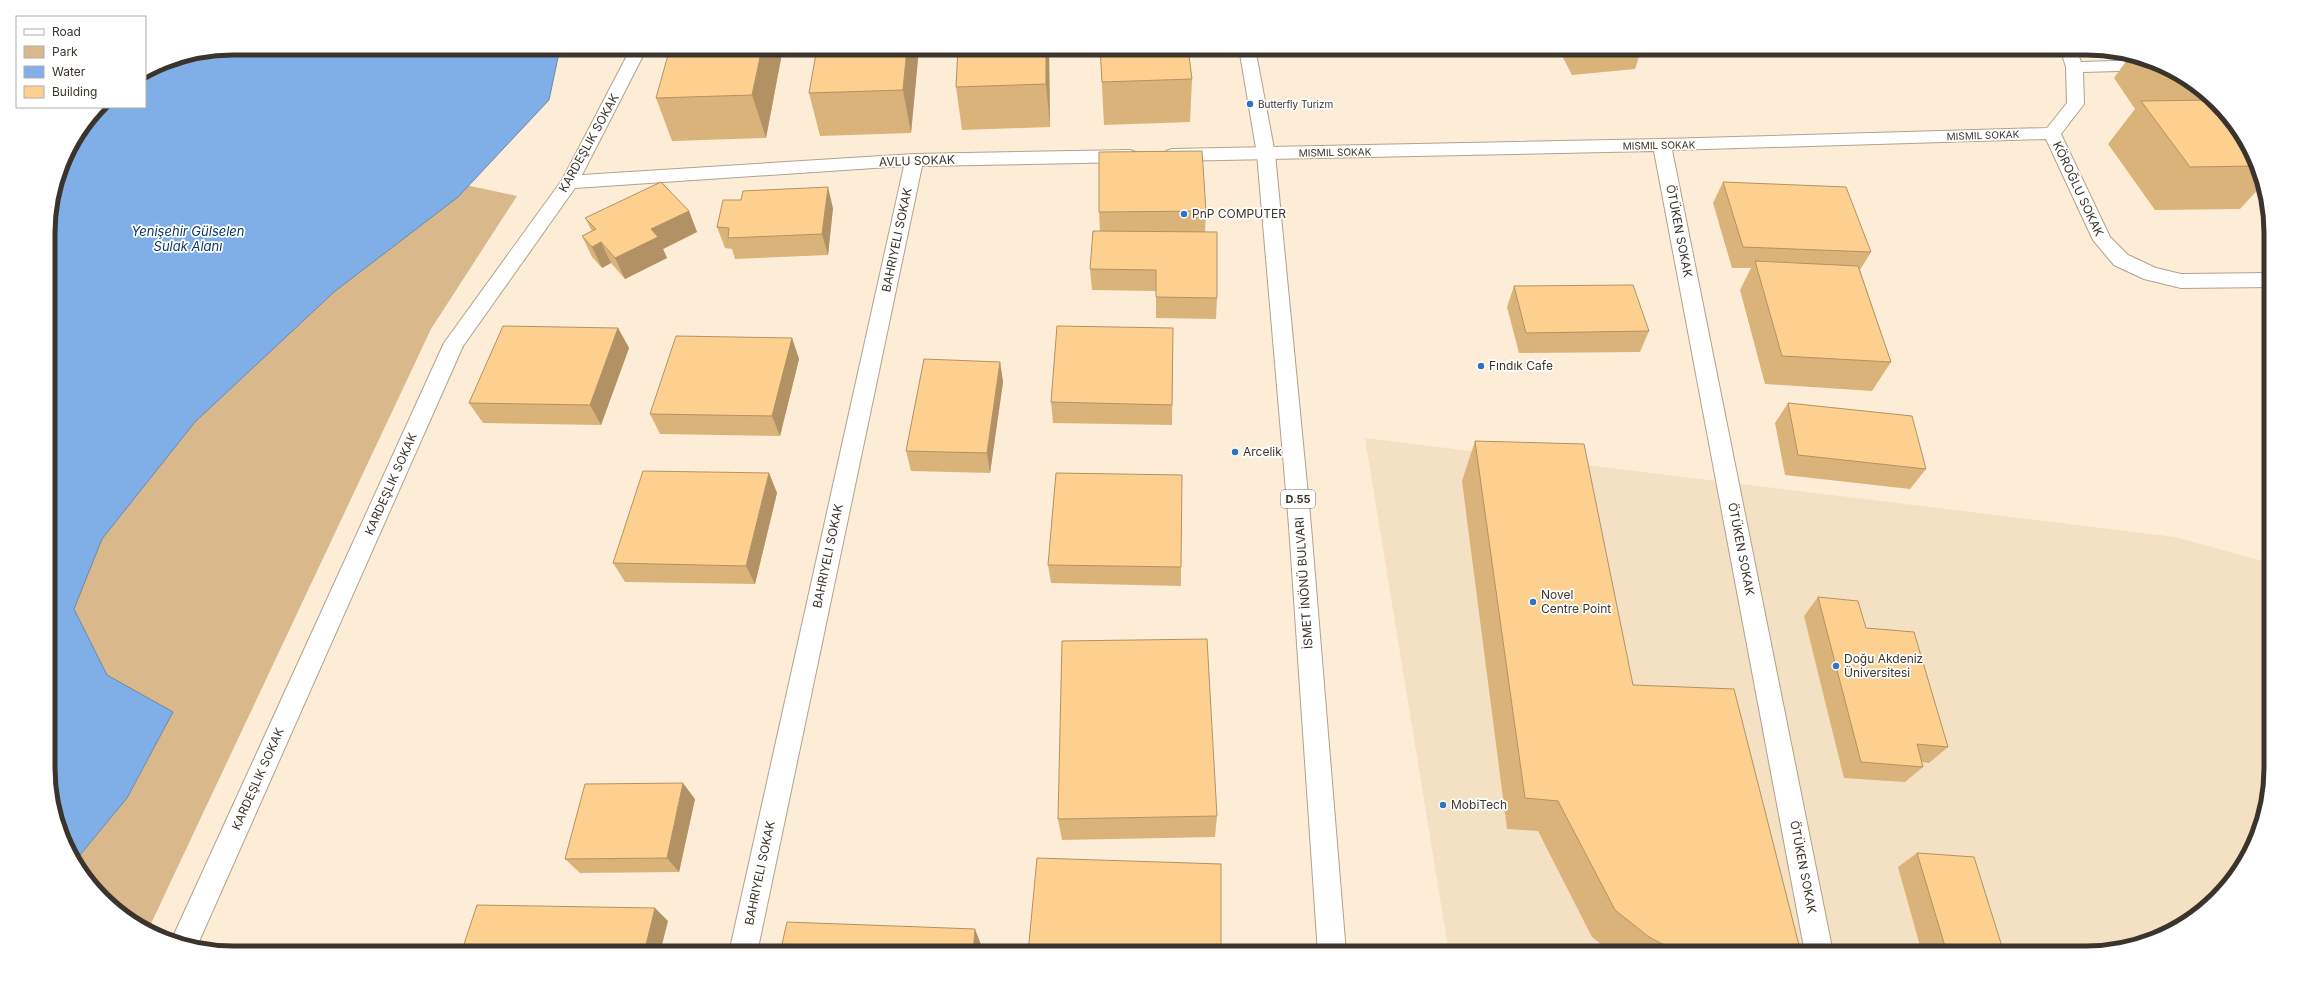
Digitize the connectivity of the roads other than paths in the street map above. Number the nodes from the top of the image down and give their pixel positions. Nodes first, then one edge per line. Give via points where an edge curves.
1 (636, 55) edge
2 (1248, 55) edge
3 (2070, 55) edge
4 (2146, 65) edge
5 (2074, 67) junction
6 (2052, 133) junction
7 (1662, 145) junction
8 (1266, 154) junction
9 (914, 160) junction
10 (570, 182) junction
11 (2264, 280) edge
12 (186, 940) edge
13 (745, 946) edge
14 (1331, 946) edge
15 (1818, 946) edge

1 - 10 street, KARDEŞLIK SOKAK
2 - 8 street, D.55
3 - 5 street, KÖROĞLU SOKAK
4 - 5 street
5 - 6 street, KÖROĞLU SOKAK via 2076,104
6 - 7 street, AVLU SOKAK
6 - 11 street, KÖROĞLU SOKAK via 2102,240 2121,260 2151,274 2181,281
7 - 8 street, AVLU SOKAK
7 - 15 street, ÖTÜKEN SOKAK
8 - 9 street, AVLU SOKAK
8 - 14 street, D.55 via 1300,526
9 - 10 street, AVLU SOKAK
9 - 13 street, BAHRIYELI SOKAK
10 - 12 street, KARDEŞLIK SOKAK via 454,343

